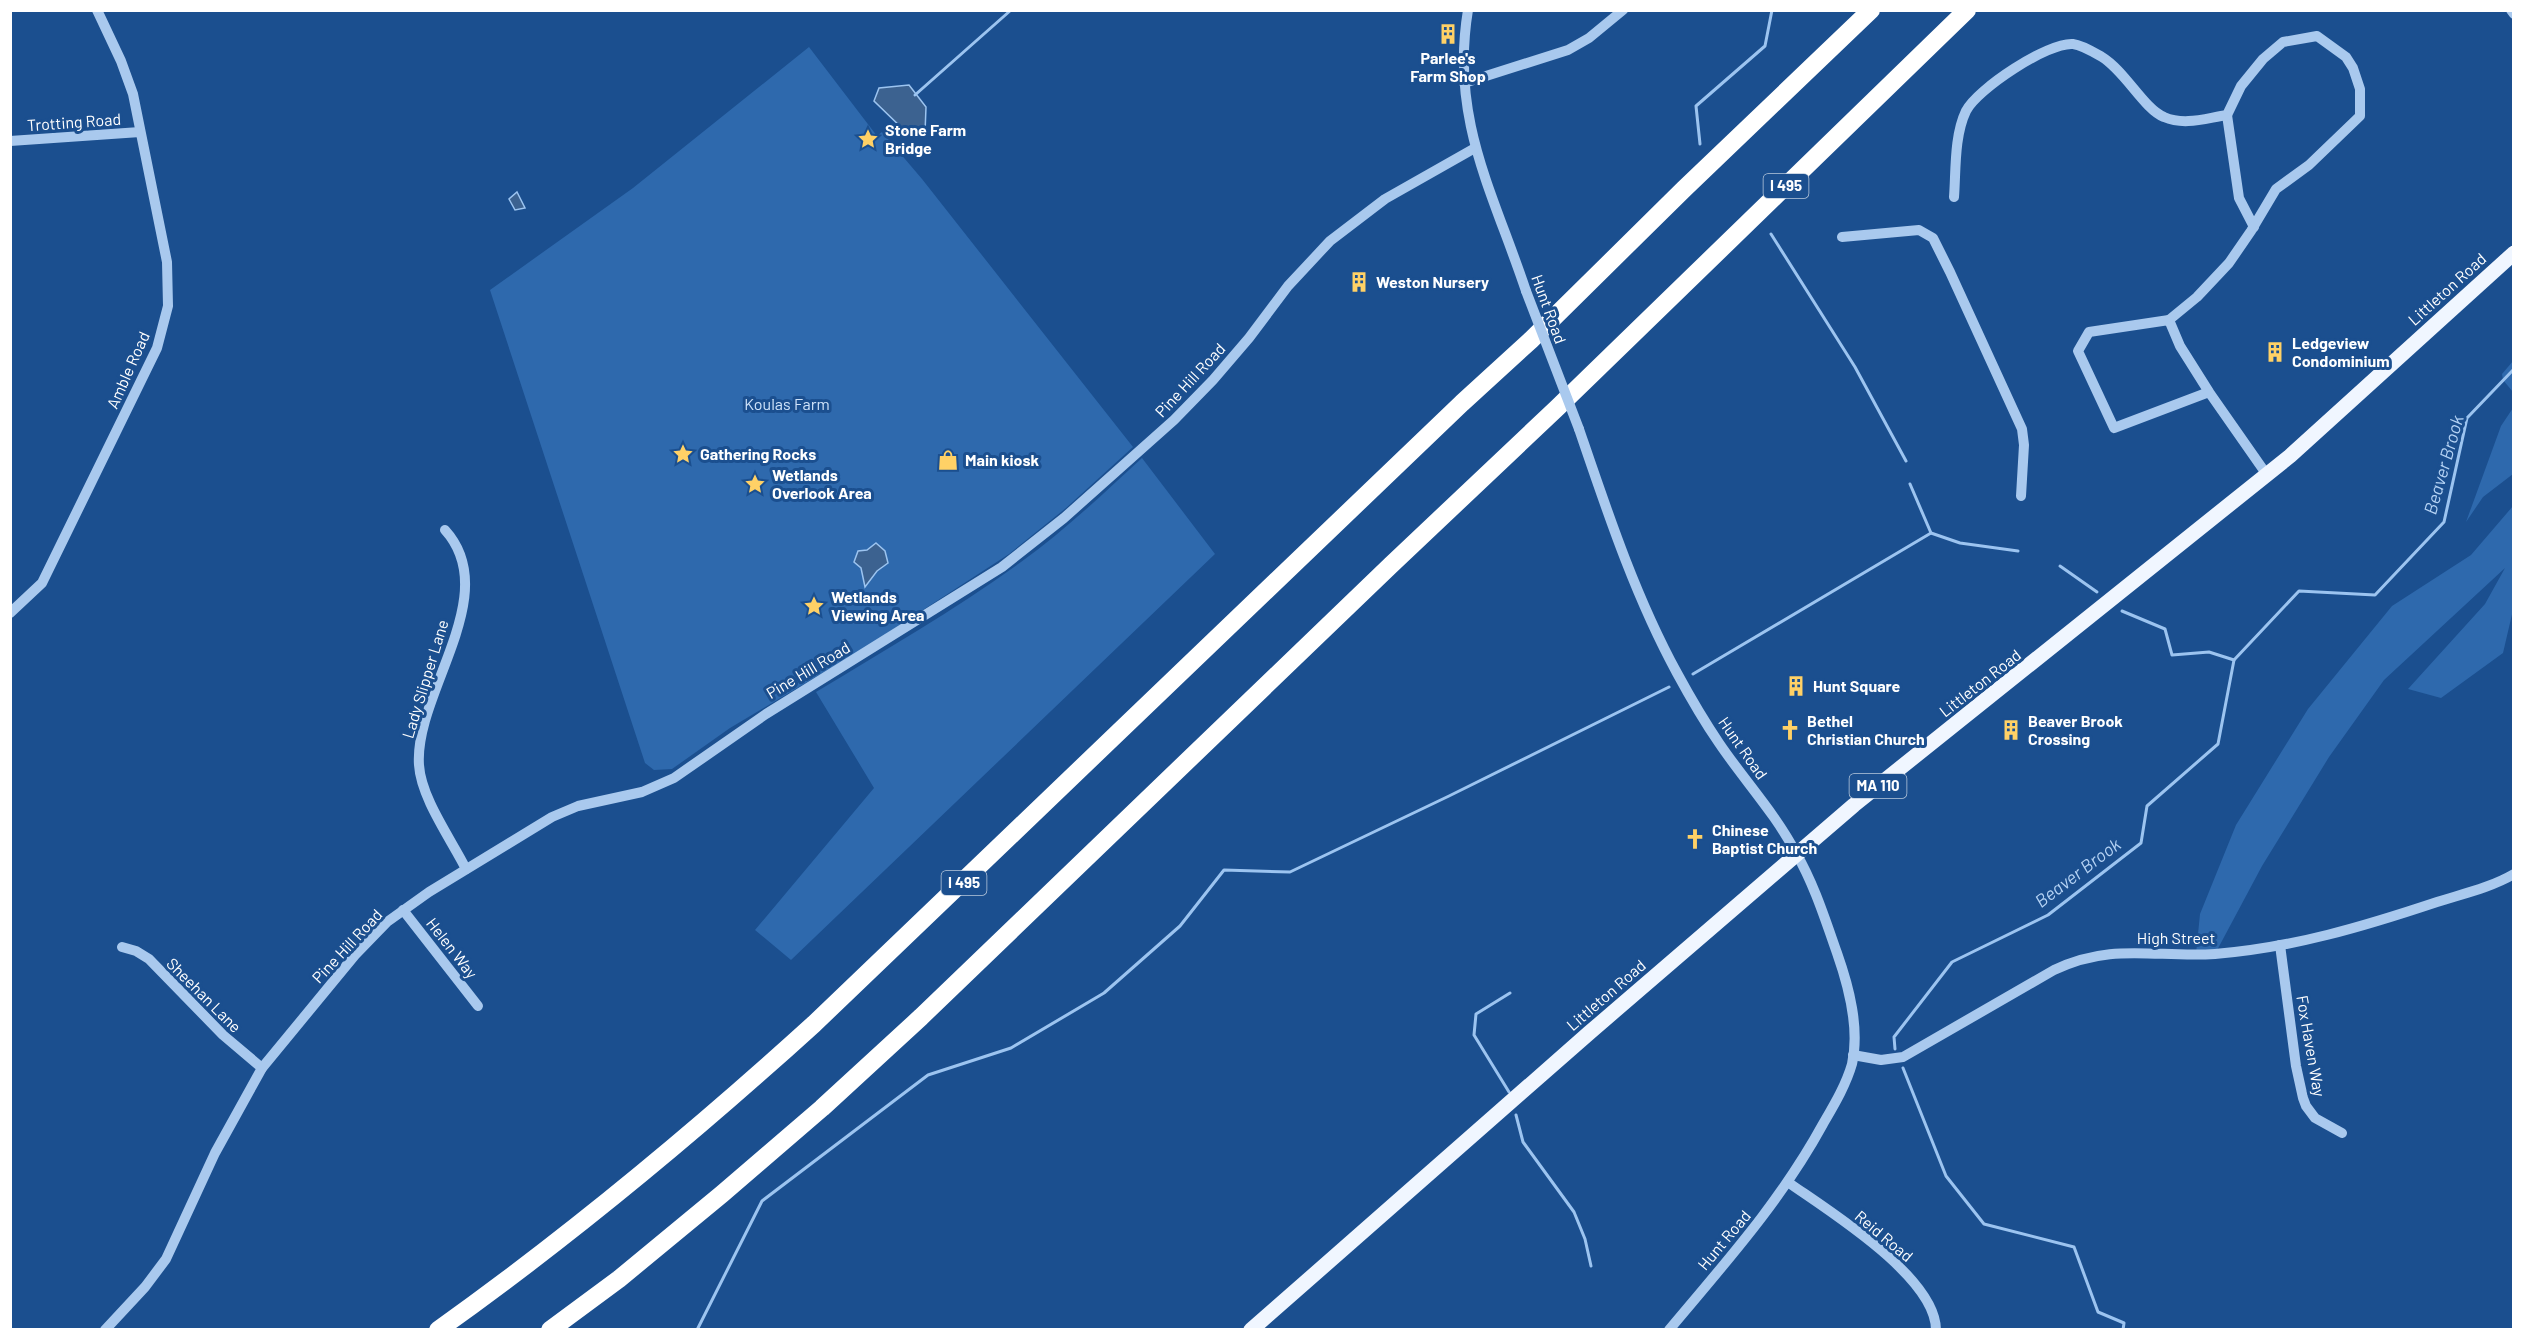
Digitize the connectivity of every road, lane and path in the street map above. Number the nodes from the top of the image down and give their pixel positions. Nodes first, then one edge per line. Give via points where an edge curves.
1 (98, 10) edge
2 (1468, 10) edge
3 (1623, 10) edge
4 (1871, 10) edge
5 (1967, 10) edge
6 (1464, 83) junction
7 (2227, 115) junction
8 (140, 132) junction
9 (10, 141) edge
10 (1475, 148) junction
11 (1954, 197) dead end
12 (2254, 227) junction
13 (1842, 237) dead end
14 (2514, 253) edge
15 (2169, 320) junction
16 (2209, 392) junction
17 (2267, 475) junction
18 (2021, 496) dead end
19 (445, 530) dead end
20 (10, 613) edge
21 (1797, 854) junction
22 (466, 869) junction
23 (2511, 878) edge
24 (403, 910) junction
25 (2280, 945) junction
26 (122, 947) dead end
27 (478, 1006) dead end
28 (1853, 1055) junction
29 (262, 1068) junction
30 (2342, 1133) dead end
31 (1789, 1183) junction
32 (105, 1329) edge
33 (438, 1329) edge
34 (550, 1329) edge
35 (1251, 1329) edge
36 (1669, 1329) edge
37 (1936, 1329) edge

1 - 8 street, Amble Road via 133,94
2 - 6 street
3 - 6 street via 1568,50
4 - 33 highway, I 495 via 814,1024 634,1181
5 - 34 highway, I 495 via 921,1017 722,1194 619,1279
6 - 10 street
7 - 11 street via 2181,123 2162,117 2124,74 2104,58 2073,44 2053,48 2008,73 1966,111 1959,139
7 - 12 street via 2239,198
7 - 12 street via 2241,86 2283,42 2317,36 2329,42 2346,57 2360,89 2360,116 2309,165 2276,189
8 - 9 street, Trotting Road
8 - 20 street, Amble Road via 167,262 168,306 157,348 42,583
10 - 21 street, Hunt Road, bridge via 1645,606 1677,673 1719,743
10 - 22 street, Pine Hill Road via 1385,200 1330,241 1288,286 1250,338 1174,420 1064,518 1002,567 765,714 674,778 642,792 569,809
12 - 15 street via 2229,263
13 - 18 street via 1919,230 1933,238 2022,429
14 - 17 main road, Littleton Road / MA 110
15 - 16 street via 2180,346
15 - 16 street via 2089,332 2078,351 2114,428
16 - 17 street
17 - 21 main road, Littleton Road / MA 110
19 - 22 street, Lady Slipper Lane via 462,558 464,594 456,631 423,729 419,765 425,790
21 - 28 street, Hunt Road via 1845,976 1853,1013
21 - 35 main road, Littleton Road / MA 110
22 - 24 street, Pine Hill Road
23 - 25 street, High Street via 2374,923
24 - 27 street, Helen Way
24 - 29 street, Pine Hill Road via 364,945
25 - 28 street, High Street via 2215,954 2092,955 2054,970 1903,1057
25 - 30 street, Fox Haven Way via 2303,1098 2315,1118
26 - 29 street, Sheehan Lane via 149,959 228,1041
28 - 31 street, Hunt Road via 1842,1091
29 - 32 street, Pine Hill Road via 215,1153 166,1259
31 - 36 street, Hunt Road
31 - 37 street, Reid Road via 1904,1270 1925,1296

